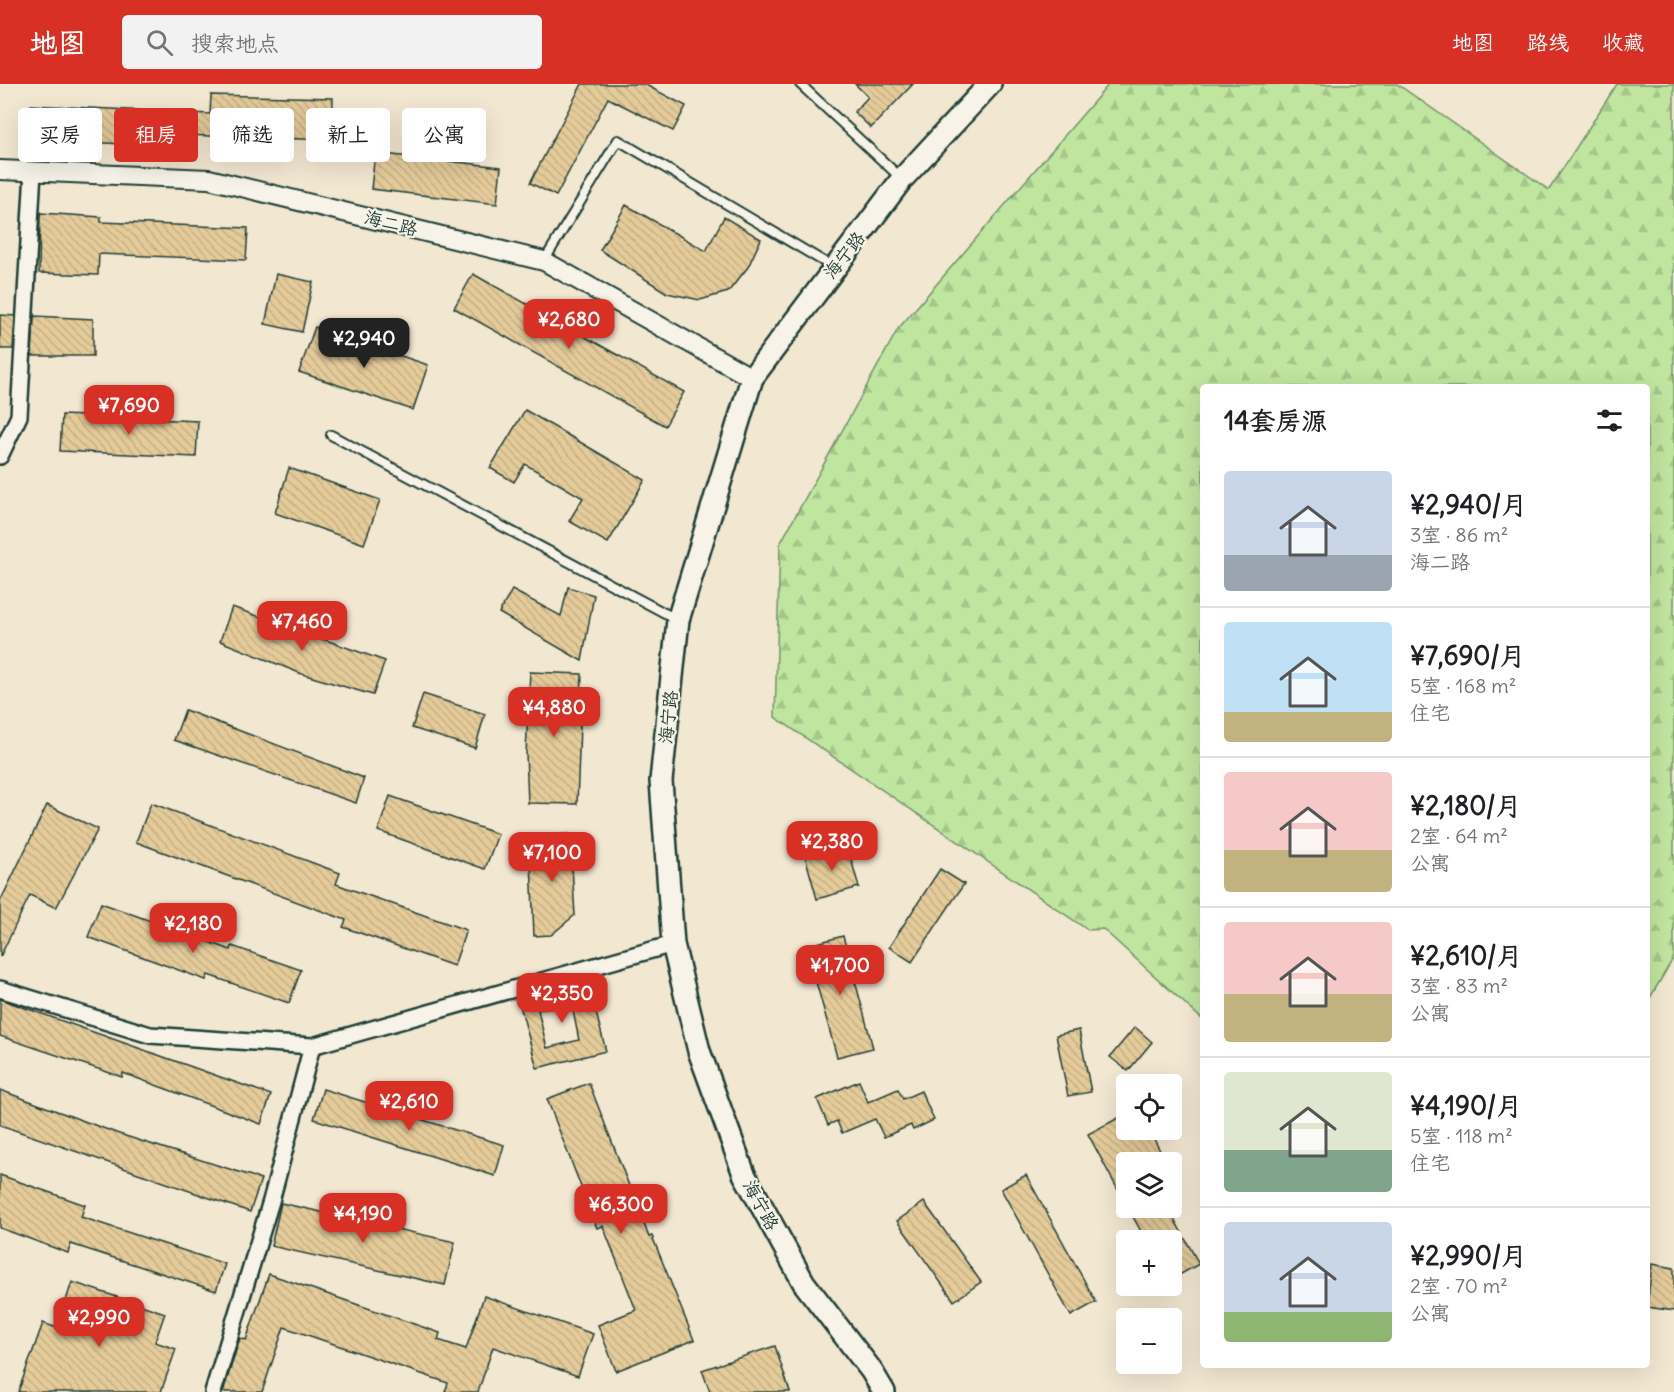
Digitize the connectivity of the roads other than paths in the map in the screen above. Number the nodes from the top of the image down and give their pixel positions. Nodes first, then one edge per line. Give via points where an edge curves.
1 (800, 84) edge
2 (990, 84) edge
3 (0, 170) edge
4 (33, 171) junction
5 (903, 179) junction
6 (544, 261) junction
7 (833, 268) junction
8 (752, 378) junction
9 (332, 435) dead end
10 (0, 456) edge
11 (678, 620) junction
12 (674, 944) junction
13 (0, 989) edge
14 (312, 1046) junction
15 (213, 1392) edge
16 (884, 1392) edge

1 - 5 lane
2 - 5 main road, 海宁路
3 - 4 street, 海二路
4 - 6 street, 海二路 via 209,179
4 - 10 street via 19,416
5 - 7 main road, 海宁路
6 - 7 lane via 618,140
6 - 8 street, 海二路
7 - 8 main road, 海宁路
8 - 11 main road, 海宁路
9 - 11 lane
11 - 12 main road, 海宁路 via 661,781
12 - 14 street
12 - 16 main road, 海宁路 via 699,1051 744,1173 804,1283
13 - 14 street via 150,1035
14 - 15 street via 271,1201

